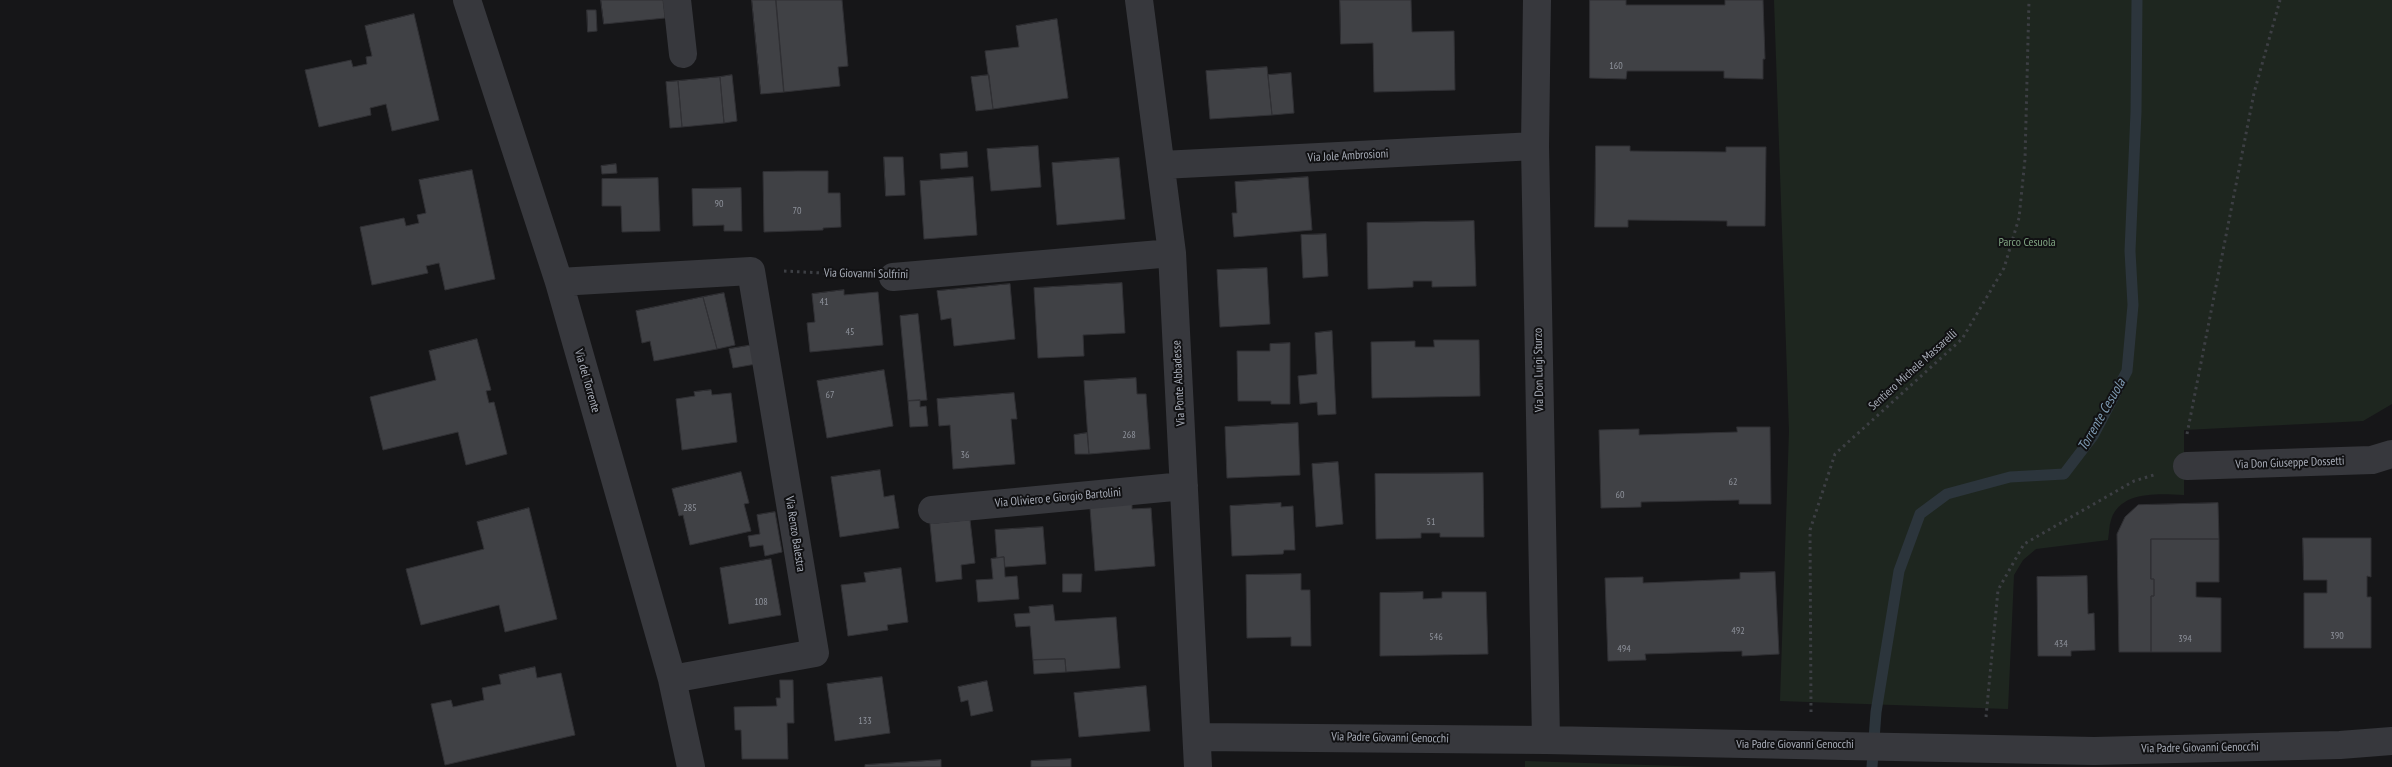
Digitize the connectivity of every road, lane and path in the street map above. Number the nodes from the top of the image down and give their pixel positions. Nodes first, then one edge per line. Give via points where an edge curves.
1 (467, 0) edge
2 (677, 0) edge
3 (1139, 0) edge
4 (1537, 0) edge
5 (2029, 0) edge
6 (2280, 0) edge
7 (683, 54) dead end
8 (1534, 146) junction
9 (1162, 165) junction
10 (1172, 253) junction
11 (751, 270) junction
12 (894, 277) joint
13 (559, 282) junction
14 (2392, 454) edge
15 (2187, 466) junction
16 (1184, 486) junction
17 (932, 510) dead end
18 (672, 680) junction
19 (1197, 737) junction
20 (1546, 740) junction
21 (2392, 741) edge
22 (1826, 745) junction
23 (1971, 747) junction
24 (691, 767) edge
25 (1198, 767) edge

1 - 13 street, Via del Torrente
2 - 7 street
3 - 9 street, Via Ponte Abbadesse
4 - 8 street, Via Don Luigi Sturzo
5 - 22 path, Sentiero Michele Massarelli via 2025,159 2018,218 2004,268 1962,339 1835,454 1810,530 1810,702
6 - 15 path via 2254,93 2184,451
8 - 9 street, Via Jole Ambrosioni
8 - 20 street, Via Don Luigi Sturzo
9 - 10 street, Via Ponte Abbadesse
10 - 12 street, Via Giovanni Solfrini
10 - 16 street, Via Ponte Abbadesse
11 - 12 path, Via Giovanni Solfrini
11 - 13 street
11 - 18 street, Via Renzo Balestra via 815,654
13 - 18 street, Via del Torrente
14 - 15 street, Via Don Giuseppe Dossetti via 2372,460
15 - 23 path via 2134,480 2024,544 1998,590
16 - 17 street, Via Oliviero e Giorgio Bartolini
16 - 19 street, Via Ponte Abbadesse
18 - 24 street, Via del Torrente
19 - 20 street, Via Padre Giovanni Genocchi
19 - 25 street, Via Ponte Abbadesse
20 - 22 street, Via Padre Giovanni Genocchi
21 - 23 street, Via Padre Giovanni Genocchi via 2340,746 2094,751
22 - 23 street, Via Padre Giovanni Genocchi

